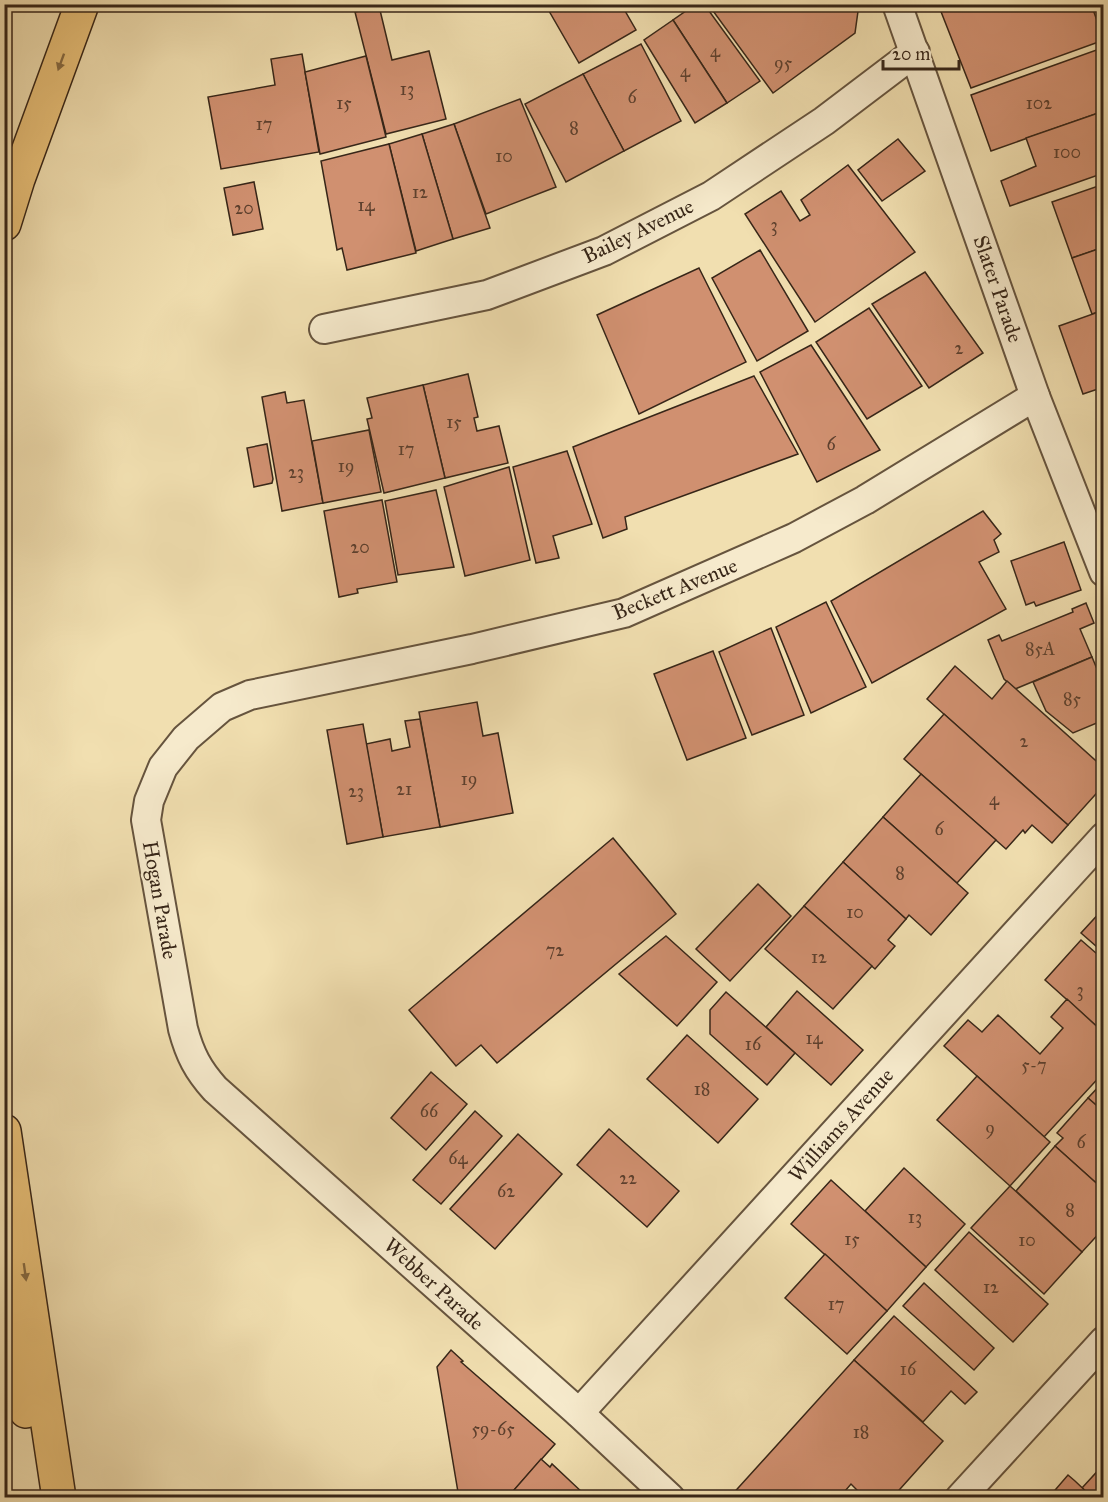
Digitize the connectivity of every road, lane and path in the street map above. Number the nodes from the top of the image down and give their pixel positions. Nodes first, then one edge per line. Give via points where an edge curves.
1 (82, 4) edge
2 (897, 4) edge
3 (915, 52) junction
4 (4, 224) edge
5 (324, 329) dead end
6 (1035, 396) junction
7 (1104, 572) edge
8 (186, 738) joint
9 (1104, 837) edge
10 (198, 1070) joint
11 (4, 1131) edge
12 (4, 1310) edge
13 (1104, 1341) edge
14 (579, 1413) junction
15 (47, 1497) edge
16 (59, 1497) edge
17 (670, 1497) edge
18 (960, 1497) edge

1 -> 4 highway
2 - 3 street, Slater Parade
3 - 5 street, Bailey Avenue via 824,122 711,196 604,251 487,295
3 - 6 street, Slater Parade
6 - 7 street, Slater Parade
6 - 8 street, Beckett Avenue via 866,500 794,538 624,613 250,695 222,707
8 - 10 street, Hogan Parade via 154,785 146,820 183,1029
9 - 14 street, Williams Avenue
10 - 14 street, Webber Parade
11 -> 16 highway
12 - 15 highway
13 - 18 street
14 - 17 street, Webber Parade

